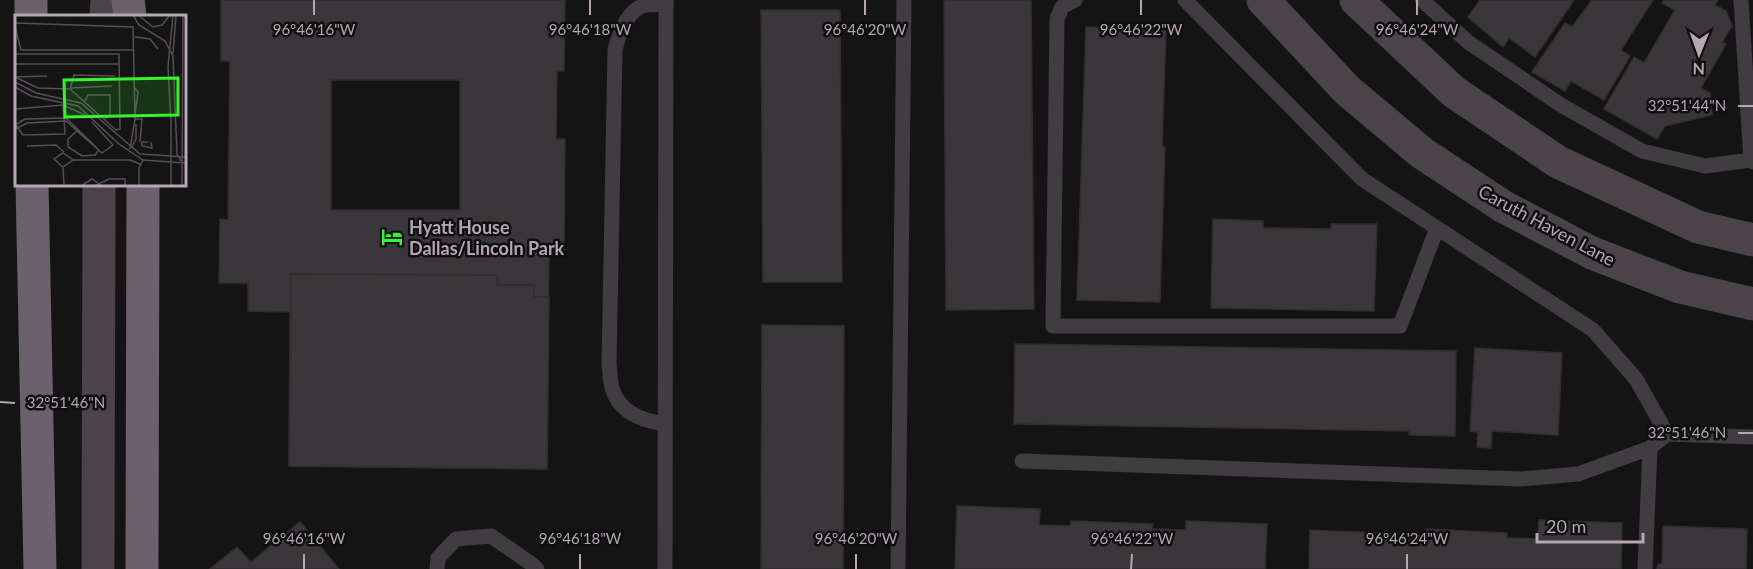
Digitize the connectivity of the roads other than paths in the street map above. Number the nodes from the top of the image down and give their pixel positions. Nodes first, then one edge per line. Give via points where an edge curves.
1 (31, 0) edge
2 (107, 0) edge
3 (128, 0) edge
4 (904, 0) edge
5 (1075, 0) edge
6 (1185, 0) edge
7 (1263, 0) edge
8 (1356, 0) edge
9 (1422, 0) edge
10 (1741, 0) edge
11 (666, 2) edge
12 (32, 15) edge
13 (106, 15) edge
14 (130, 15) edge
15 (1752, 161) edge
16 (32, 186) edge
17 (99, 186) edge
18 (143, 186) edge
19 (1437, 228) junction
20 (1753, 240) edge
21 (1753, 304) edge
22 (665, 424) junction
23 (1667, 434) junction
24 (1753, 437) edge
25 (1650, 448) junction
26 (1022, 461) dead end
27 (40, 569) edge
28 (98, 569) edge
29 (142, 569) edge
30 (437, 569) edge
31 (537, 569) edge
32 (665, 569) edge
33 (898, 569) edge
34 (1644, 569) edge

1 - 12 highway
2 - 13 main road
3 - 14 highway
4 - 33 lane
5 - 19 lane via 1062,7 1057,19 1053,326 1400,326
6 - 19 lane via 1362,179
7 - 21 main road, Caruth Haven Lane via 1347,90 1422,153 1504,207 1593,253 1680,287
8 - 20 main road via 1454,92 1558,162 1698,227
9 - 15 lane via 1468,42 1561,105 1642,151 1705,166
10 - 15 lane
11 - 22 lane
11 - 22 lane via 637,9 624,24 615,51 609,364 612,389 620,405 635,416
16 - 27 highway
17 - 28 main road
18 - 29 highway
19 - 23 lane via 1593,330 1636,379
22 - 32 lane
23 - 24 lane
23 - 25 lane
25 - 26 lane via 1578,474 1521,479
25 - 34 lane
30 - 31 lane via 438,558 456,539 491,536

